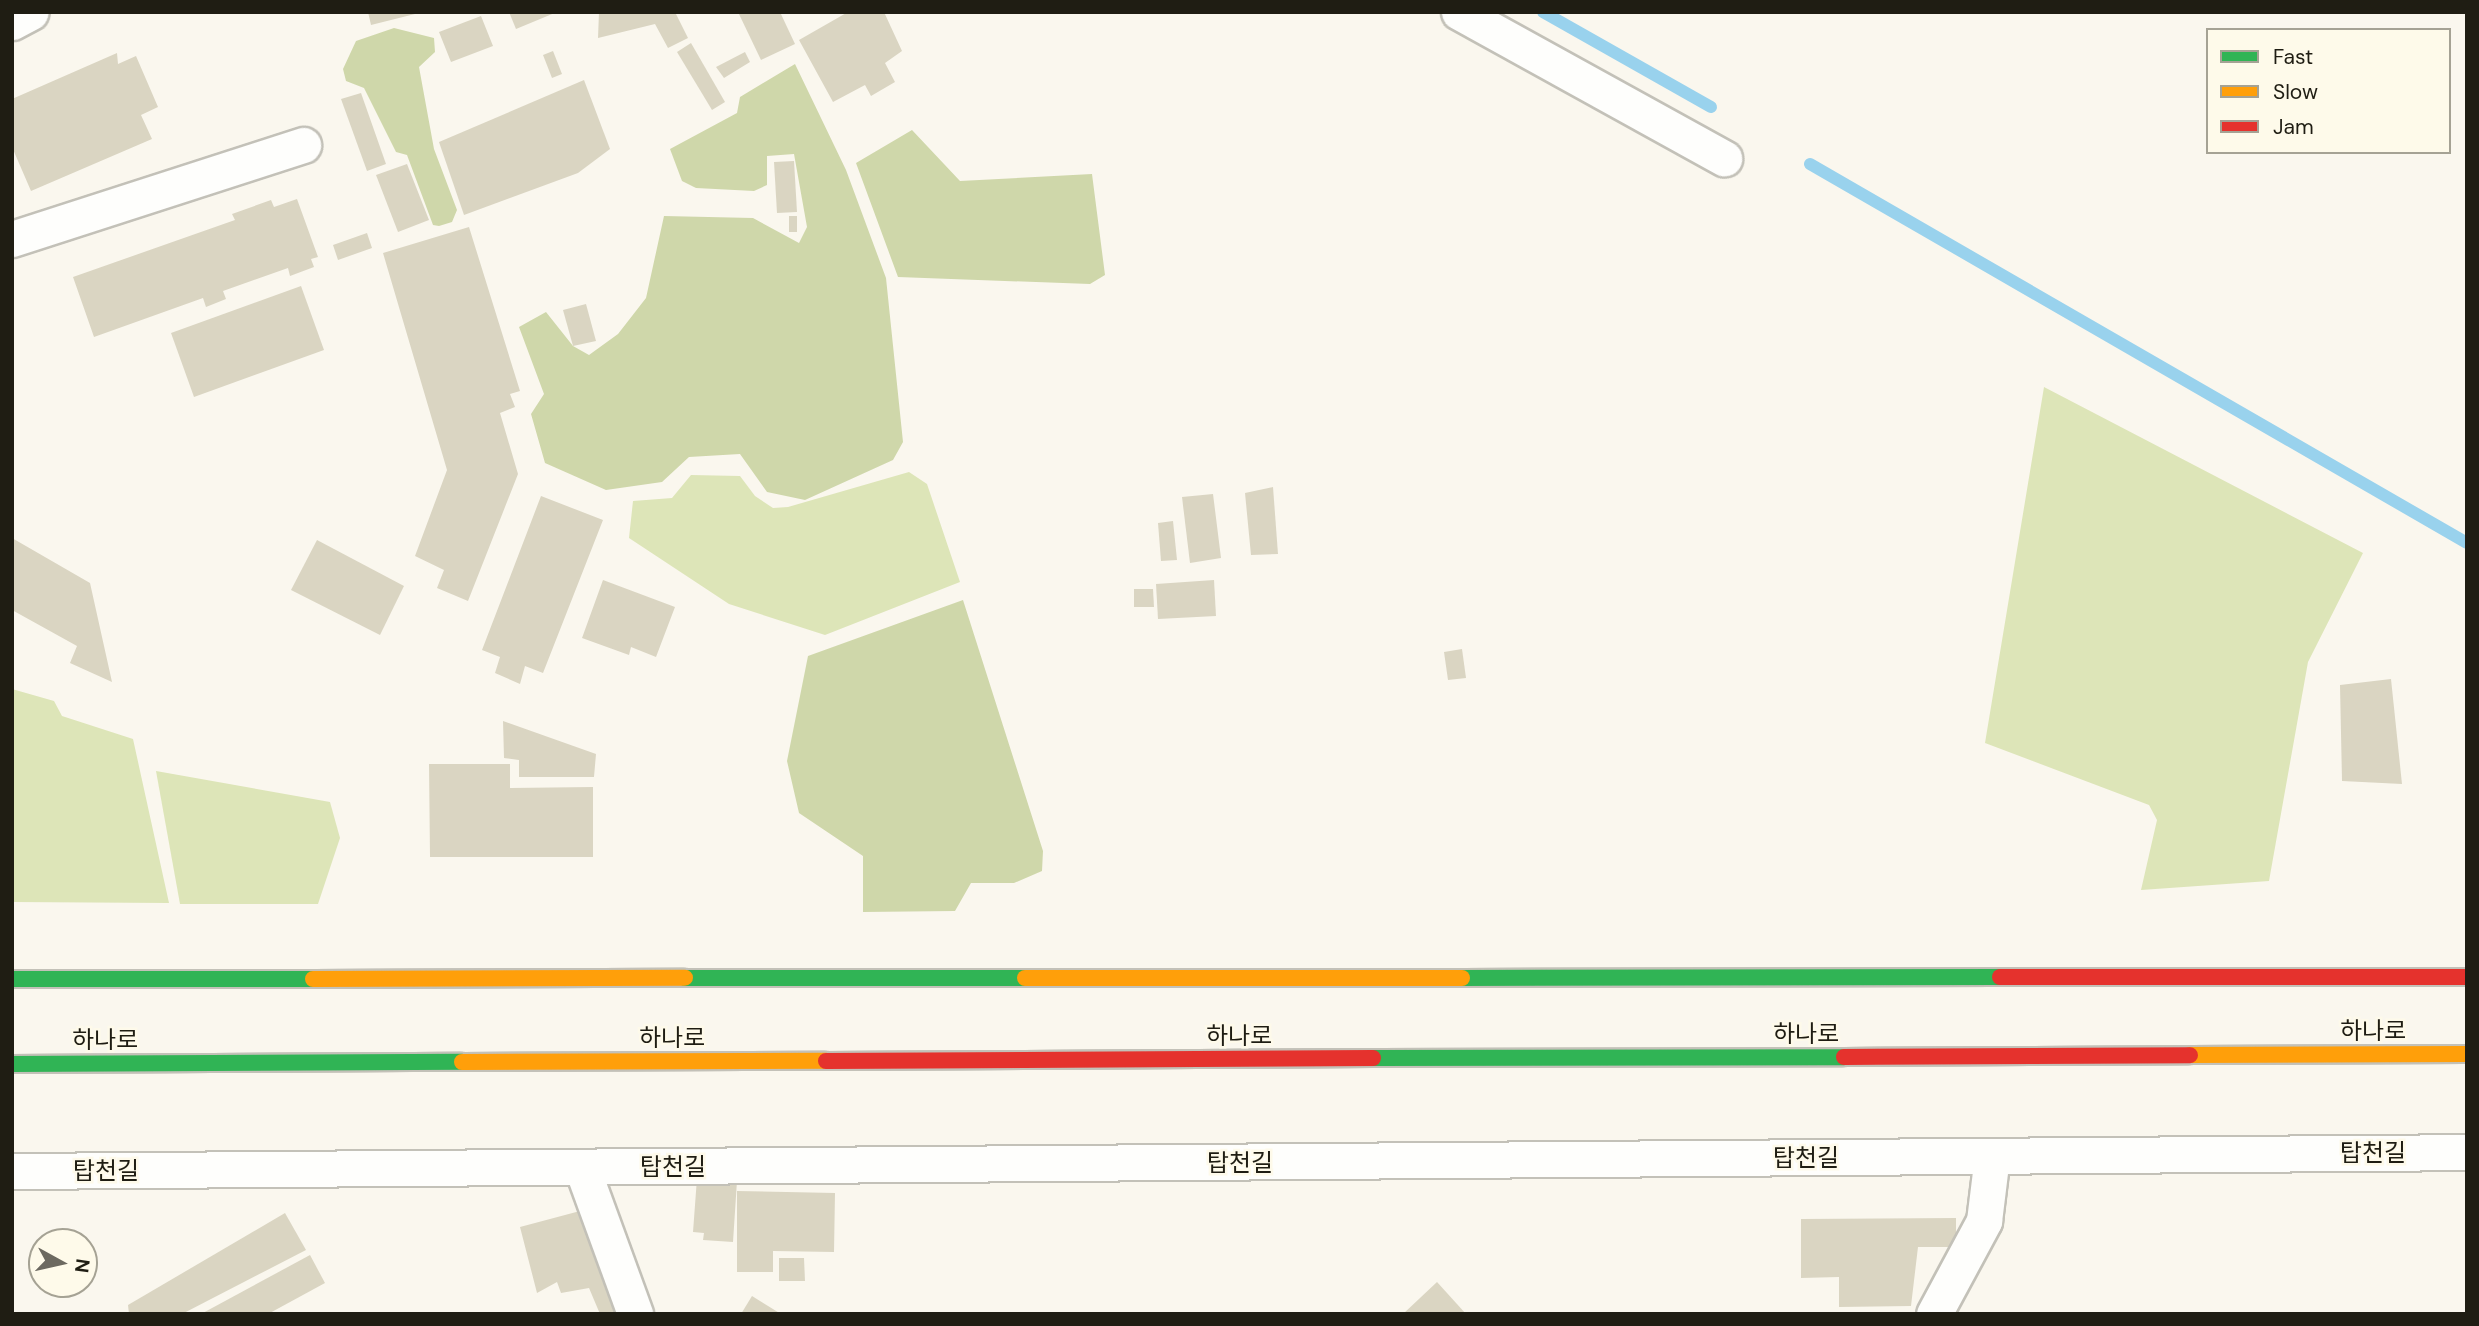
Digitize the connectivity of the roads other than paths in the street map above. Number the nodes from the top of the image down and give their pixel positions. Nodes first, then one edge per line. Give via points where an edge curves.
1 (31, 12) edge
2 (1459, 12) edge
3 (12, 22) edge
4 (303, 145) dead end
5 (1724, 158) dead end
6 (12, 239) edge
7 (2467, 977) edge
8 (12, 979) edge
9 (2467, 1054) edge
10 (12, 1064) edge
11 (2467, 1152) edge
12 (1992, 1156) junction
13 (582, 1168) junction
14 (12, 1171) edge
15 (635, 1314) edge
16 (1934, 1314) edge

1 - 3 street
2 - 5 street
4 - 6 street
7 - 8 street
9 - 10 street, 하나로
11 - 12 street, 탑천길
12 - 13 street, 탑천길
12 - 16 street via 1984,1221
13 - 14 street, 탑천길
13 - 15 street

